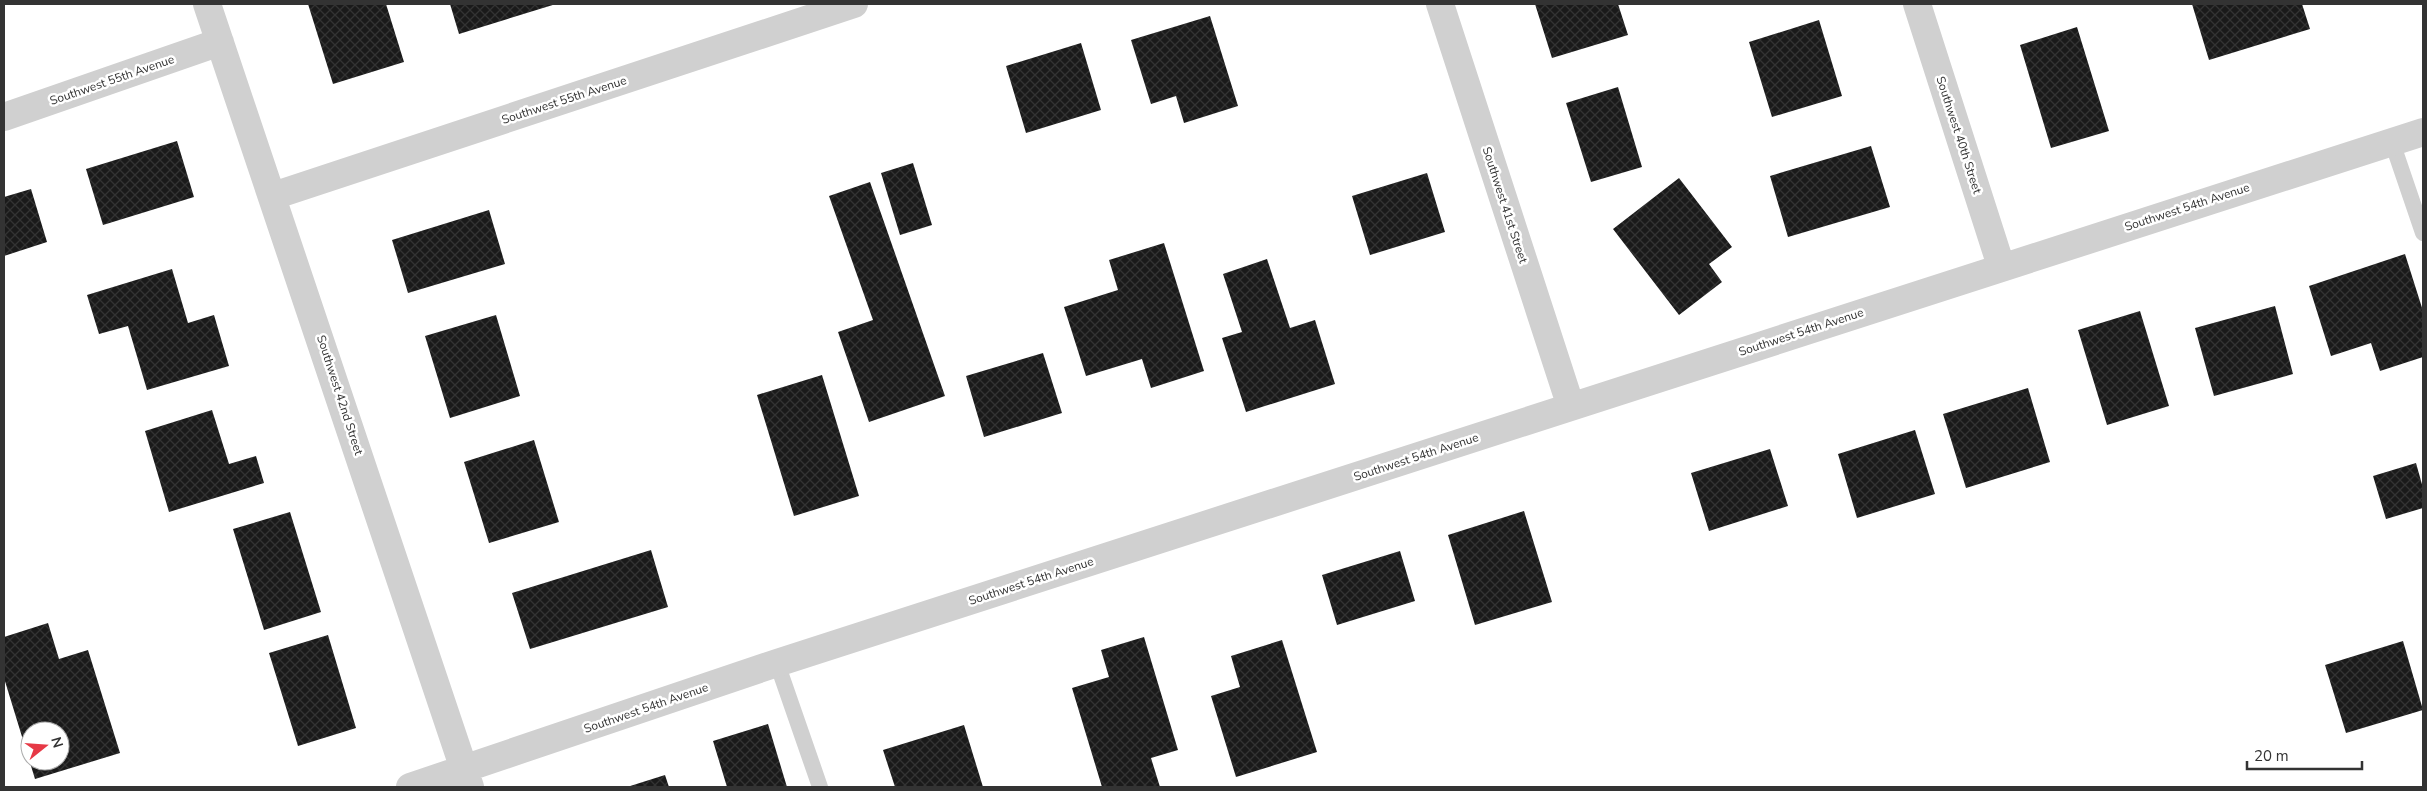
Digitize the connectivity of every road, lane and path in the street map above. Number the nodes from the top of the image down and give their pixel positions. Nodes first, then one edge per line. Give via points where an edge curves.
1 (207, 4) edge
2 (854, 4) edge
3 (1440, 4) edge
4 (1918, 4) edge
5 (220, 42) junction
6 (4, 117) edge
7 (2423, 132) edge
8 (2392, 142) junction
9 (273, 196) junction
10 (2423, 234) edge
11 (2001, 266) junction
12 (1571, 407) junction
13 (777, 663) junction
14 (467, 778) edge
15 (410, 787) edge
16 (820, 787) edge

1 - 5 street, Southwest 42nd Street
2 - 9 street, Southwest 55th Avenue
3 - 12 street, Southwest 41st Street
4 - 11 street, Southwest 40th Street
5 - 6 street, Southwest 55th Avenue
5 - 9 street, Southwest 42nd Street
7 - 8 street, Southwest 54th Avenue
8 - 10 lane
8 - 11 street, Southwest 54th Avenue
9 - 14 street, Southwest 42nd Street
11 - 12 street, Southwest 54th Avenue
12 - 13 street, Southwest 54th Avenue
13 - 14 street, Southwest 54th Avenue
13 - 16 lane
14 - 15 street, Southwest 54th Avenue

